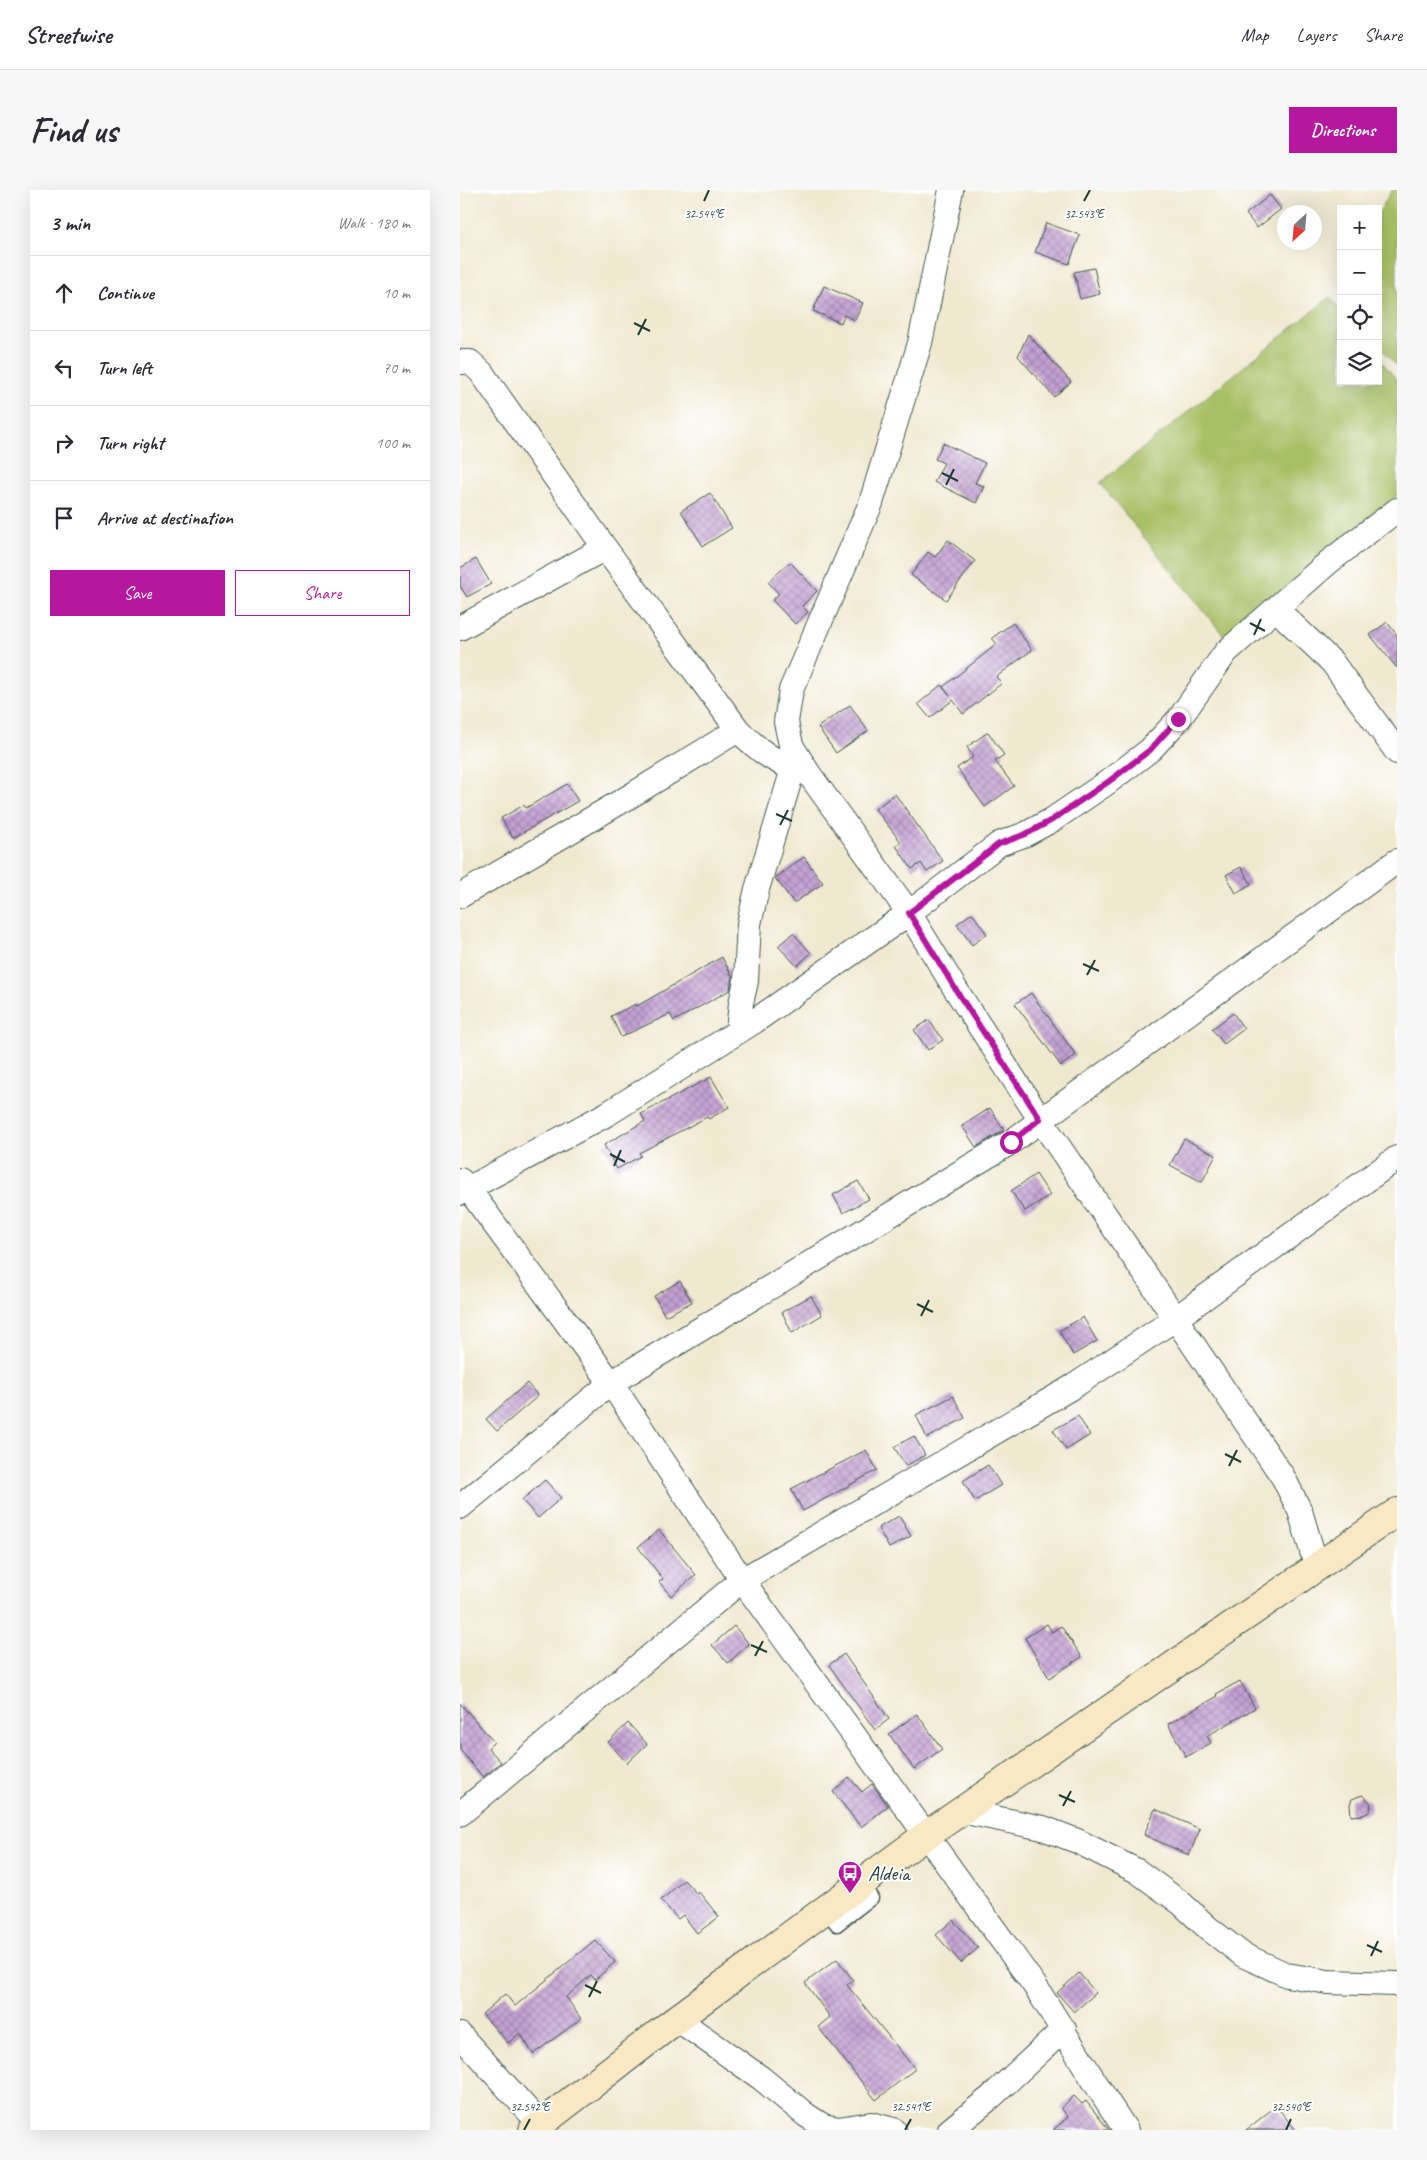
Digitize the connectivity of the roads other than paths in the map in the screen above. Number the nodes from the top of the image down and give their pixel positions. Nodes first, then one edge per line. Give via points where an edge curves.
1 (951, 190) edge
2 (460, 362) edge
3 (1397, 510) edge
4 (605, 548) junction
5 (1276, 609) junction
6 (460, 628) edge
7 (738, 730) junction
8 (1397, 752) edge
9 (801, 772) junction
10 (1397, 861) edge
11 (460, 896) edge
12 (909, 913) junction
13 (738, 1032) junction
14 (1040, 1119) junction
15 (1397, 1158) edge
16 (462, 1187) edge
17 (1175, 1318) junction
18 (611, 1383) junction
19 (460, 1507) edge
20 (1397, 1512) edge
21 (1317, 1568) junction
22 (742, 1580) junction
23 (961, 1811) junction
24 (460, 1814) edge
25 (925, 1836) junction
26 (1397, 1984) edge
27 (677, 2019) junction
28 (1064, 2029) junction
29 (460, 2035) edge
30 (545, 2126) edge
31 (894, 2130) edge
32 (950, 2130) edge
33 (1126, 2130) edge

1 - 9 street via 920,343 871,503 791,690 786,722
2 - 4 street via 470,362 481,372
3 - 5 street via 1330,561
4 - 6 street
4 - 7 street
5 - 8 street via 1332,662
5 - 12 street via 1226,652 1178,719 1150,750 1052,820 999,844
7 - 9 street via 782,766
7 - 11 street
9 - 12 street
9 - 13 street via 757,889 749,924 746,981
10 - 14 street
12 - 13 street
12 - 14 street
13 - 16 street via 607,1114
14 - 17 street
14 - 18 street via 1011,1142
15 - 17 street
16 - 18 street
17 - 21 street via 1283,1477 1300,1511
17 - 22 street via 1074,1386
18 - 19 street
18 - 22 street
20 - 21 street
21 - 23 street
22 - 24 street
22 - 25 street
23 - 25 street
23 - 26 street via 1043,1828 1137,1871 1243,1955 1287,1975 1328,1982
25 - 27 street
25 - 28 street
27 - 30 street
27 - 31 street via 823,2126 838,2129 871,2124
28 - 32 street
28 - 33 street
29 - 30 street

